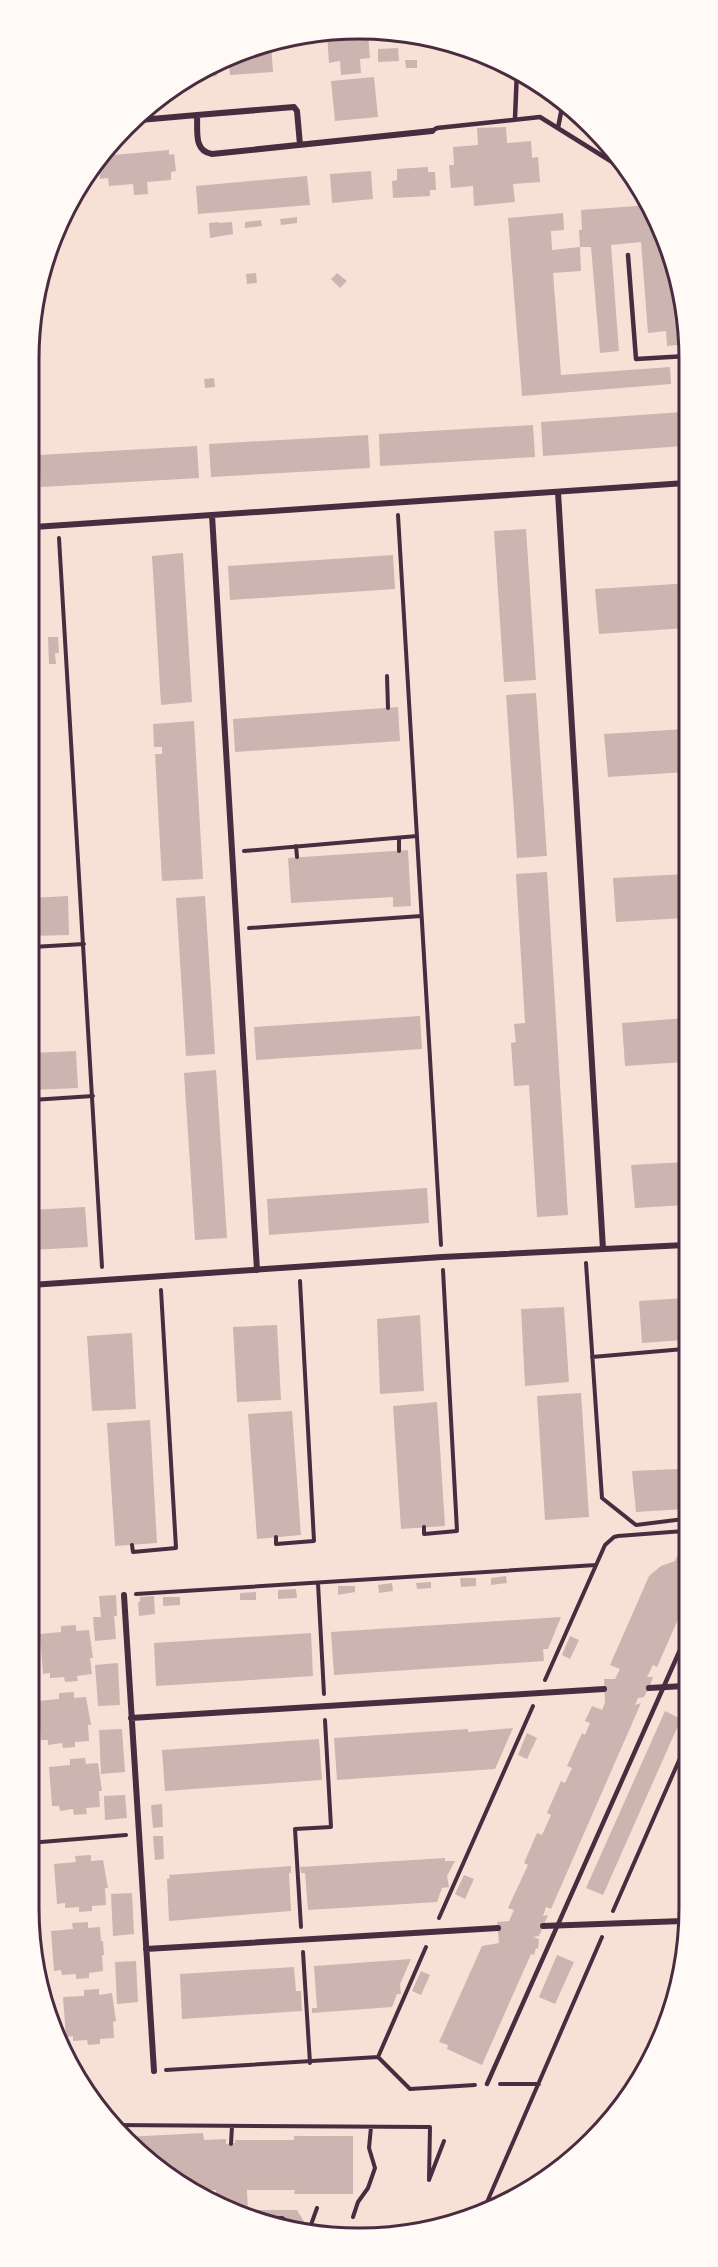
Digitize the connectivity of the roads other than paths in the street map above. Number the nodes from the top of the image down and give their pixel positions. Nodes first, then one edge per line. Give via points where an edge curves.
1 (517, 81) edge
2 (561, 111) edge
3 (197, 115) junction
4 (515, 118) junction
5 (147, 119) edge
6 (558, 128) junction
7 (432, 131) joint
8 (300, 145) junction
9 (610, 160) edge
10 (628, 255) dead end
11 (679, 356) edge
12 (679, 483) edge
13 (558, 492) junction
14 (212, 515) junction
15 (39, 527) edge
16 (679, 1245) edge
17 (603, 1249) junction
18 (257, 1270) junction
19 (39, 1285) edge
20 (124, 1594) road end
21 (679, 1652) edge
22 (679, 1686) edge
23 (664, 1687) junction
24 (648, 1688) dead end
25 (604, 1689) dead end
26 (131, 1718) junction
27 (678, 1921) edge
28 (543, 1926) dead end
29 (558, 1926) junction
30 (498, 1928) dead end
31 (146, 1949) junction
32 (154, 2071) road end
33 (487, 2084) road end

1 - 4 lane
2 - 6 lane
3 - 5 street
3 - 8 street via 198,145 205,153
3 - 8 street via 294,107
4 - 6 lane via 540,117
4 - 7 lane
6 - 9 lane
7 - 8 street
10 - 11 lane via 636,359
12 - 13 street
13 - 14 street
13 - 17 street
14 - 15 street
14 - 18 street
16 - 17 street
17 - 18 street
18 - 19 street
20 - 26 street
21 - 23 lane
22 - 23 street
23 - 24 street
23 - 29 lane
25 - 26 street
26 - 31 street
27 - 29 street
28 - 29 street
29 - 33 lane
30 - 31 street
31 - 32 street

